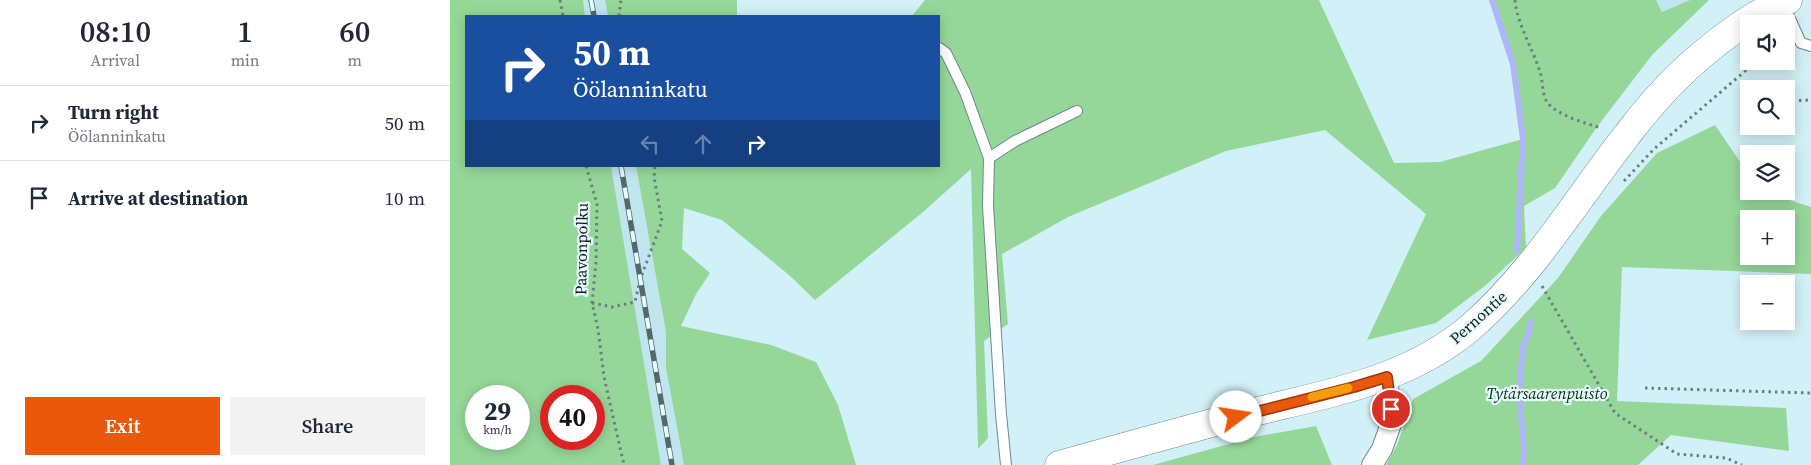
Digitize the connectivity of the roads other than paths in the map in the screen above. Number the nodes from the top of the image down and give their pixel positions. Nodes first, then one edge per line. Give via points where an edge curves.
1 (1785, 1) edge
2 (1811, 46) edge
3 (940, 49) edge
4 (1077, 111) dead end
5 (989, 158) junction
6 (1387, 377) junction
7 (1006, 465) edge
8 (1059, 465) edge
9 (1372, 465) edge

1 - 2 lane via 1801,43
1 - 6 street, Pernontie via 1756,16 1679,75 1627,134 1519,280 1471,326 1432,355
3 - 5 lane via 946,53 965,92
4 - 5 lane via 1015,140
5 - 7 lane via 988,206
6 - 8 street, Pernontie
6 - 9 street via 1392,421

